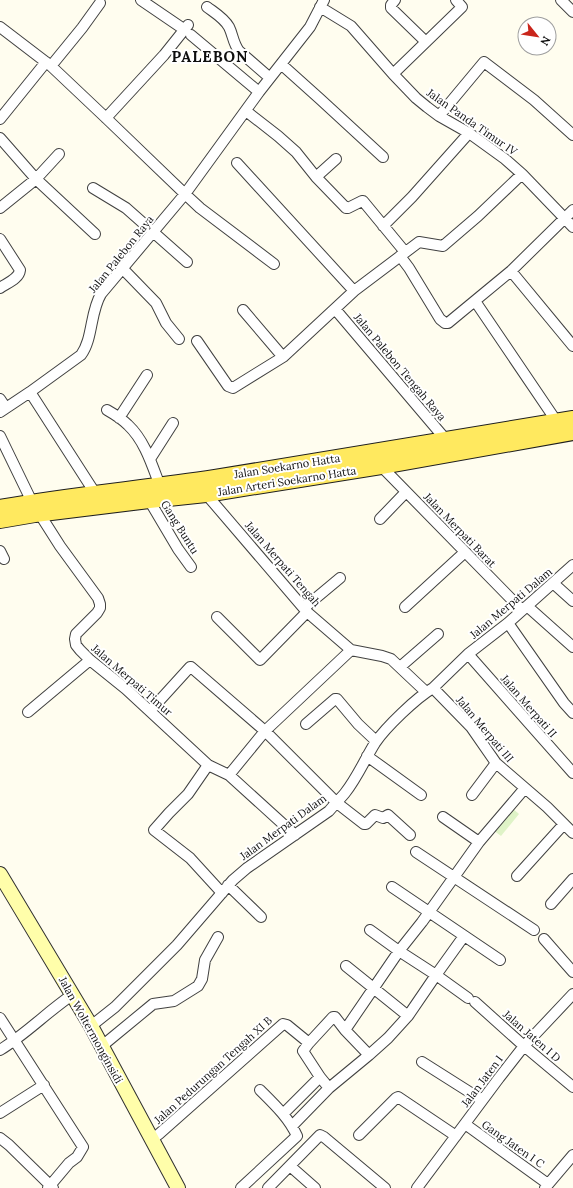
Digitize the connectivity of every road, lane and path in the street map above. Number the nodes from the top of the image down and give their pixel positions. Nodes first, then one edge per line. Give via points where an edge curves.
1 (141, 0) edge
2 (395, 0) edge
3 (560, 0) edge
4 (100, 3) dead end
5 (322, 4) edge
6 (459, 4) edge
7 (207, 6) dead end
8 (573, 12) edge
9 (0, 27) edge
10 (188, 30) junction
11 (426, 42) junction
12 (49, 64) junction
13 (281, 64) junction
14 (393, 74) junction
15 (270, 78) junction
16 (259, 92) junction
17 (246, 111) junction
18 (439, 116) junction
19 (106, 118) junction
20 (0, 119) edge
21 (469, 133) junction
22 (573, 134) edge
23 (0, 138) edge
24 (59, 154) dead end
25 (383, 157) dead end
26 (336, 159) dead end
27 (237, 163) dead end
28 (522, 174) junction
29 (316, 177) junction
30 (36, 179) junction
31 (93, 188) dead end
32 (185, 194) junction
33 (0, 208) edge
34 (573, 210) edge
35 (564, 218) junction
36 (382, 226) junction
37 (573, 227) edge
38 (153, 233) junction
39 (95, 234) dead end
40 (0, 239) edge
41 (403, 254) junction
42 (187, 262) dead end
43 (274, 264) dead end
44 (123, 269) junction
45 (511, 271) junction
46 (0, 288) edge
47 (354, 291) junction
48 (474, 301) junction
49 (335, 309) junction
50 (243, 310) dead end
51 (179, 339) dead end
52 (197, 341) dead end
53 (573, 346) edge
54 (283, 357) junction
55 (147, 375) dead end
56 (30, 392) junction
57 (0, 399) edge
58 (3, 410) edge
59 (107, 410) dead end
60 (119, 418) junction
61 (573, 419) edge
62 (557, 422) junction
63 (173, 423) dead end
64 (573, 432) edge
65 (0, 436) edge
66 (447, 441) junction
67 (150, 459) junction
68 (381, 466) junction
69 (297, 472) junction
70 (160, 486) junction
71 (406, 492) junction
72 (95, 493) junction
73 (206, 494) junction
74 (149, 500) junction
75 (0, 508) edge
76 (36, 508) junction
77 (380, 519) dead end
78 (0, 520) edge
79 (465, 552) junction
80 (573, 565) edge
81 (191, 567) dead end
82 (340, 578) dead end
83 (553, 583) junction
84 (573, 601) edge
85 (405, 608) dead end
86 (524, 608) junction
87 (306, 610) junction
88 (217, 617) dead end
89 (508, 623) junction
90 (438, 634) dead end
91 (573, 647) edge
92 (351, 650) junction
93 (468, 654) junction
94 (90, 660) junction
95 (400, 667) junction
96 (430, 690) junction
97 (150, 711) junction
98 (28, 712) dead end
99 (573, 713) edge
100 (306, 724) dead end
101 (265, 731) junction
102 (376, 741) junction
103 (367, 756) junction
104 (496, 763) junction
105 (208, 765) junction
106 (573, 773) edge
107 (230, 775) junction
108 (525, 788) junction
109 (421, 795) dead end
110 (472, 795) dead end
111 (337, 803) junction
112 (443, 817) dead end
113 (564, 824) junction
114 (573, 833) edge
115 (295, 835) junction
116 (410, 835) dead end
117 (478, 842) junction
118 (416, 852) dead end
119 (0, 874) edge
120 (517, 876) dead end
121 (454, 877) junction
122 (573, 879) edge
123 (392, 887) dead end
124 (225, 889) junction
125 (0, 892) edge
126 (551, 904) dead end
127 (429, 912) junction
128 (261, 917) dead end
129 (370, 930) dead end
130 (534, 930) dead end
131 (464, 936) junction
132 (218, 937) dead end
133 (544, 939) dead end
134 (399, 951) junction
135 (500, 960) dead end
136 (346, 966) dead end
137 (573, 972) edge
138 (436, 975) junction
139 (373, 988) junction
140 (573, 994) edge
141 (71, 1000) junction
142 (408, 1016) junction
143 (0, 1018) edge
144 (91, 1026) junction
145 (345, 1030) junction
146 (14, 1042) junction
147 (309, 1043) junction
148 (102, 1046) junction
149 (524, 1046) junction
150 (0, 1050) edge
151 (369, 1055) junction
152 (422, 1062) dead end
153 (320, 1077) junction
154 (44, 1085) junction
155 (573, 1087) edge
156 (329, 1088) junction
157 (260, 1090) dead end
158 (482, 1100) junction
159 (0, 1113) edge
160 (283, 1114) junction
161 (465, 1124) junction
162 (292, 1126) junction
163 (358, 1135) dead end
164 (456, 1136) junction
165 (0, 1138) edge
166 (151, 1140) junction
167 (9, 1144) junction
168 (0, 1152) edge
169 (573, 1155) edge
170 (290, 1166) junction
171 (547, 1186) edge
172 (50, 1187) edge
173 (168, 1188) edge
174 (178, 1188) edge
175 (242, 1188) edge
176 (268, 1188) edge
177 (315, 1188) edge
178 (386, 1188) edge
179 (417, 1188) edge

1 - 10 street
2 - 11 street via 391,8
3 - 8 street
4 - 12 street via 82,28
5 - 13 street, Jalan Palebon Raya via 310,27
5 - 14 street, Jalan Panda Timur IV via 350,26
6 - 11 street
7 - 15 street via 225,20 239,51
9 - 12 street
10 - 16 street
10 - 19 street
11 - 14 street
12 - 19 street
12 - 20 street
13 - 15 street, Jalan Palebon Raya
13 - 25 street
14 - 18 street, Jalan Panda Timur IV via 416,98
15 - 16 street, Jalan Palebon Raya
16 - 17 street, Jalan Palebon Raya
17 - 29 street via 296,152
17 - 32 street, Jalan Palebon Raya
18 - 21 street, Jalan Panda Timur IV
18 - 22 street via 484,62
19 - 32 street
21 - 28 street, Jalan Panda Timur IV
21 - 36 street
23 - 30 street
24 - 30 street
26 - 29 street
27 - 47 street
28 - 35 street, Jalan Panda Timur IV
28 - 41 street via 443,246 420,242
29 - 36 street via 347,208 363,201
30 - 33 street
30 - 39 street
31 - 38 street via 126,208
32 - 38 street, Jalan Palebon Raya
32 - 43 street
34 - 35 street
35 - 37 street, Jalan Panda Timur IV
35 - 45 street
36 - 41 street
38 - 42 street
38 - 44 street, Jalan Palebon Raya
40 - 46 street via 20,272
41 - 47 street
41 - 48 street via 408,268 445,324
44 - 51 street via 156,303 166,323
44 - 56 street, Jalan Palebon Raya via 97,302 82,353
45 - 48 street
45 - 53 street
47 - 49 street
48 - 62 street
49 - 54 street
49 - 66 street, Jalan Palebon Tengah Raya
50 - 54 street
52 - 54 street via 228,386 233,388
55 - 60 street
56 - 58 street, Jalan Palebon Raya
56 - 72 street
57 - 58 street
59 - 60 street
60 - 67 street via 132,430
61 - 62 main road, Jalan Soekarno Hatta
62 - 66 main road, Jalan Soekarno Hatta
63 - 67 street
64 - 68 main road, Jalan Arteri Soekarno Hatta
65 - 76 street
66 - 69 main road, Jalan Soekarno Hatta
67 - 70 street
68 - 69 main road, Jalan Arteri Soekarno Hatta
68 - 71 street, Jalan Merpati Barat
69 - 70 main road, Jalan Soekarno Hatta
69 - 73 main road, Jalan Arteri Soekarno Hatta
70 - 72 main road, Jalan Soekarno Hatta
71 - 77 street
71 - 79 street, Jalan Merpati Barat
72 - 76 main road, Jalan Soekarno Hatta
73 - 74 main road, Jalan Arteri Soekarno Hatta
73 - 87 street, Jalan Merpati Tengah
74 - 76 main road, Jalan Arteri Soekarno Hatta
74 - 81 street, Gang Buntu
75 - 76 main road, Jalan Soekarno Hatta
76 - 78 main road, Jalan Arteri Soekarno Hatta
76 - 94 street, Jalan Merpati Timur via 98,598 100,608 76,634 75,639 76,645
79 - 85 street
79 - 86 street, Jalan Merpati Barat
80 - 83 street, Jalan Merpati Dalam
82 - 87 street
83 - 84 street
83 - 86 street, Jalan Merpati Dalam
86 - 89 street, Jalan Merpati Dalam
86 - 91 street, Jalan Merpati Barat
87 - 88 street via 260,660
87 - 92 street, Jalan Merpati Tengah
89 - 93 street, Jalan Merpati Dalam
89 - 99 street
90 - 95 street
92 - 95 street, Jalan Merpati Tengah via 391,659
92 - 101 street
93 - 96 street, Jalan Merpati Dalam
93 - 106 street, Jalan Merpati II
94 - 97 street, Jalan Merpati Timur
94 - 98 street
95 - 96 street, Jalan Merpati Tengah
96 - 102 street, Jalan Merpati Dalam via 397,718
96 - 104 street, Jalan Merpati III via 471,727
97 - 101 street via 191,666
97 - 105 street, Jalan Merpati Timur
100 - 102 street via 337,699
101 - 107 street
101 - 111 street
102 - 103 street, Jalan Merpati Dalam
103 - 109 street
103 - 111 street, Jalan Merpati Dalam
104 - 108 street, Jalan Merpati III
104 - 110 street
105 - 107 street, Jalan Merpati Timur
105 - 124 street via 188,794 154,830
107 - 115 street, Jalan Merpati Timur
108 - 113 street, Jalan Merpati III
108 - 117 street
111 - 115 street, Jalan Merpati Dalam
111 - 116 street via 365,825 375,815 383,818 389,815
112 - 117 street
113 - 114 street, Jalan Merpati III
113 - 120 street
115 - 124 street, Jalan Merpati Dalam via 247,868
117 - 121 street
118 - 121 street
119 - 141 main road, Jalan Woltermonginsidi
121 - 127 street
121 - 130 street
122 - 126 street
123 - 127 street
124 - 128 street
124 - 144 street, Jalan Merpati Dalam via 177,945 115,1007
125 - 141 main road, Jalan Woltermonginsidi
127 - 131 street
127 - 134 street
129 - 134 street, Jalan Jaten I D
131 - 135 street
131 - 138 street
132 - 148 street via 205,960 202,979 198,986 174,1001 153,1004
133 - 137 street
134 - 138 street, Jalan Jaten I D
134 - 139 street
136 - 139 street
138 - 142 street
138 - 149 street, Jalan Jaten I D via 472,1000
139 - 142 street
139 - 145 street
140 - 149 street, Jalan Jaten I
141 - 144 main road, Jalan Woltermonginsidi
141 - 146 street via 54,1014 40,1018
141 - 173 main road, Jalan Woltermonginsidi via 143,1144
142 - 151 street
143 - 146 street
144 - 148 main road, Jalan Woltermonginsidi
145 - 147 street via 336,1018 333,1018
145 - 151 street
146 - 150 street
146 - 154 street
147 - 153 street via 304,1053
147 - 166 street, Jalan Pedurungan Tengah XI B via 287,1024 283,1024
148 - 166 main road, Jalan Woltermonginsidi
149 - 155 street, Jalan Jaten I D
149 - 158 street, Jalan Jaten I
151 - 156 street
152 - 158 street
153 - 156 street
153 - 160 street
154 - 159 street
154 - 172 street via 83,1147
156 - 162 street
157 - 160 street
158 - 161 street, Jalan Jaten I
160 - 162 street
161 - 164 street, Jalan Jaten I
161 - 171 street, Gang Jaten I C
162 - 175 street via 296,1138
163 - 164 street via 398,1097
164 - 179 street, Jalan Jaten I
165 - 167 street
166 - 174 main road, Jalan Woltermonginsidi
167 - 168 street
167 - 172 street
169 - 171 street
170 - 176 street
170 - 177 street
170 - 178 street via 320,1135

